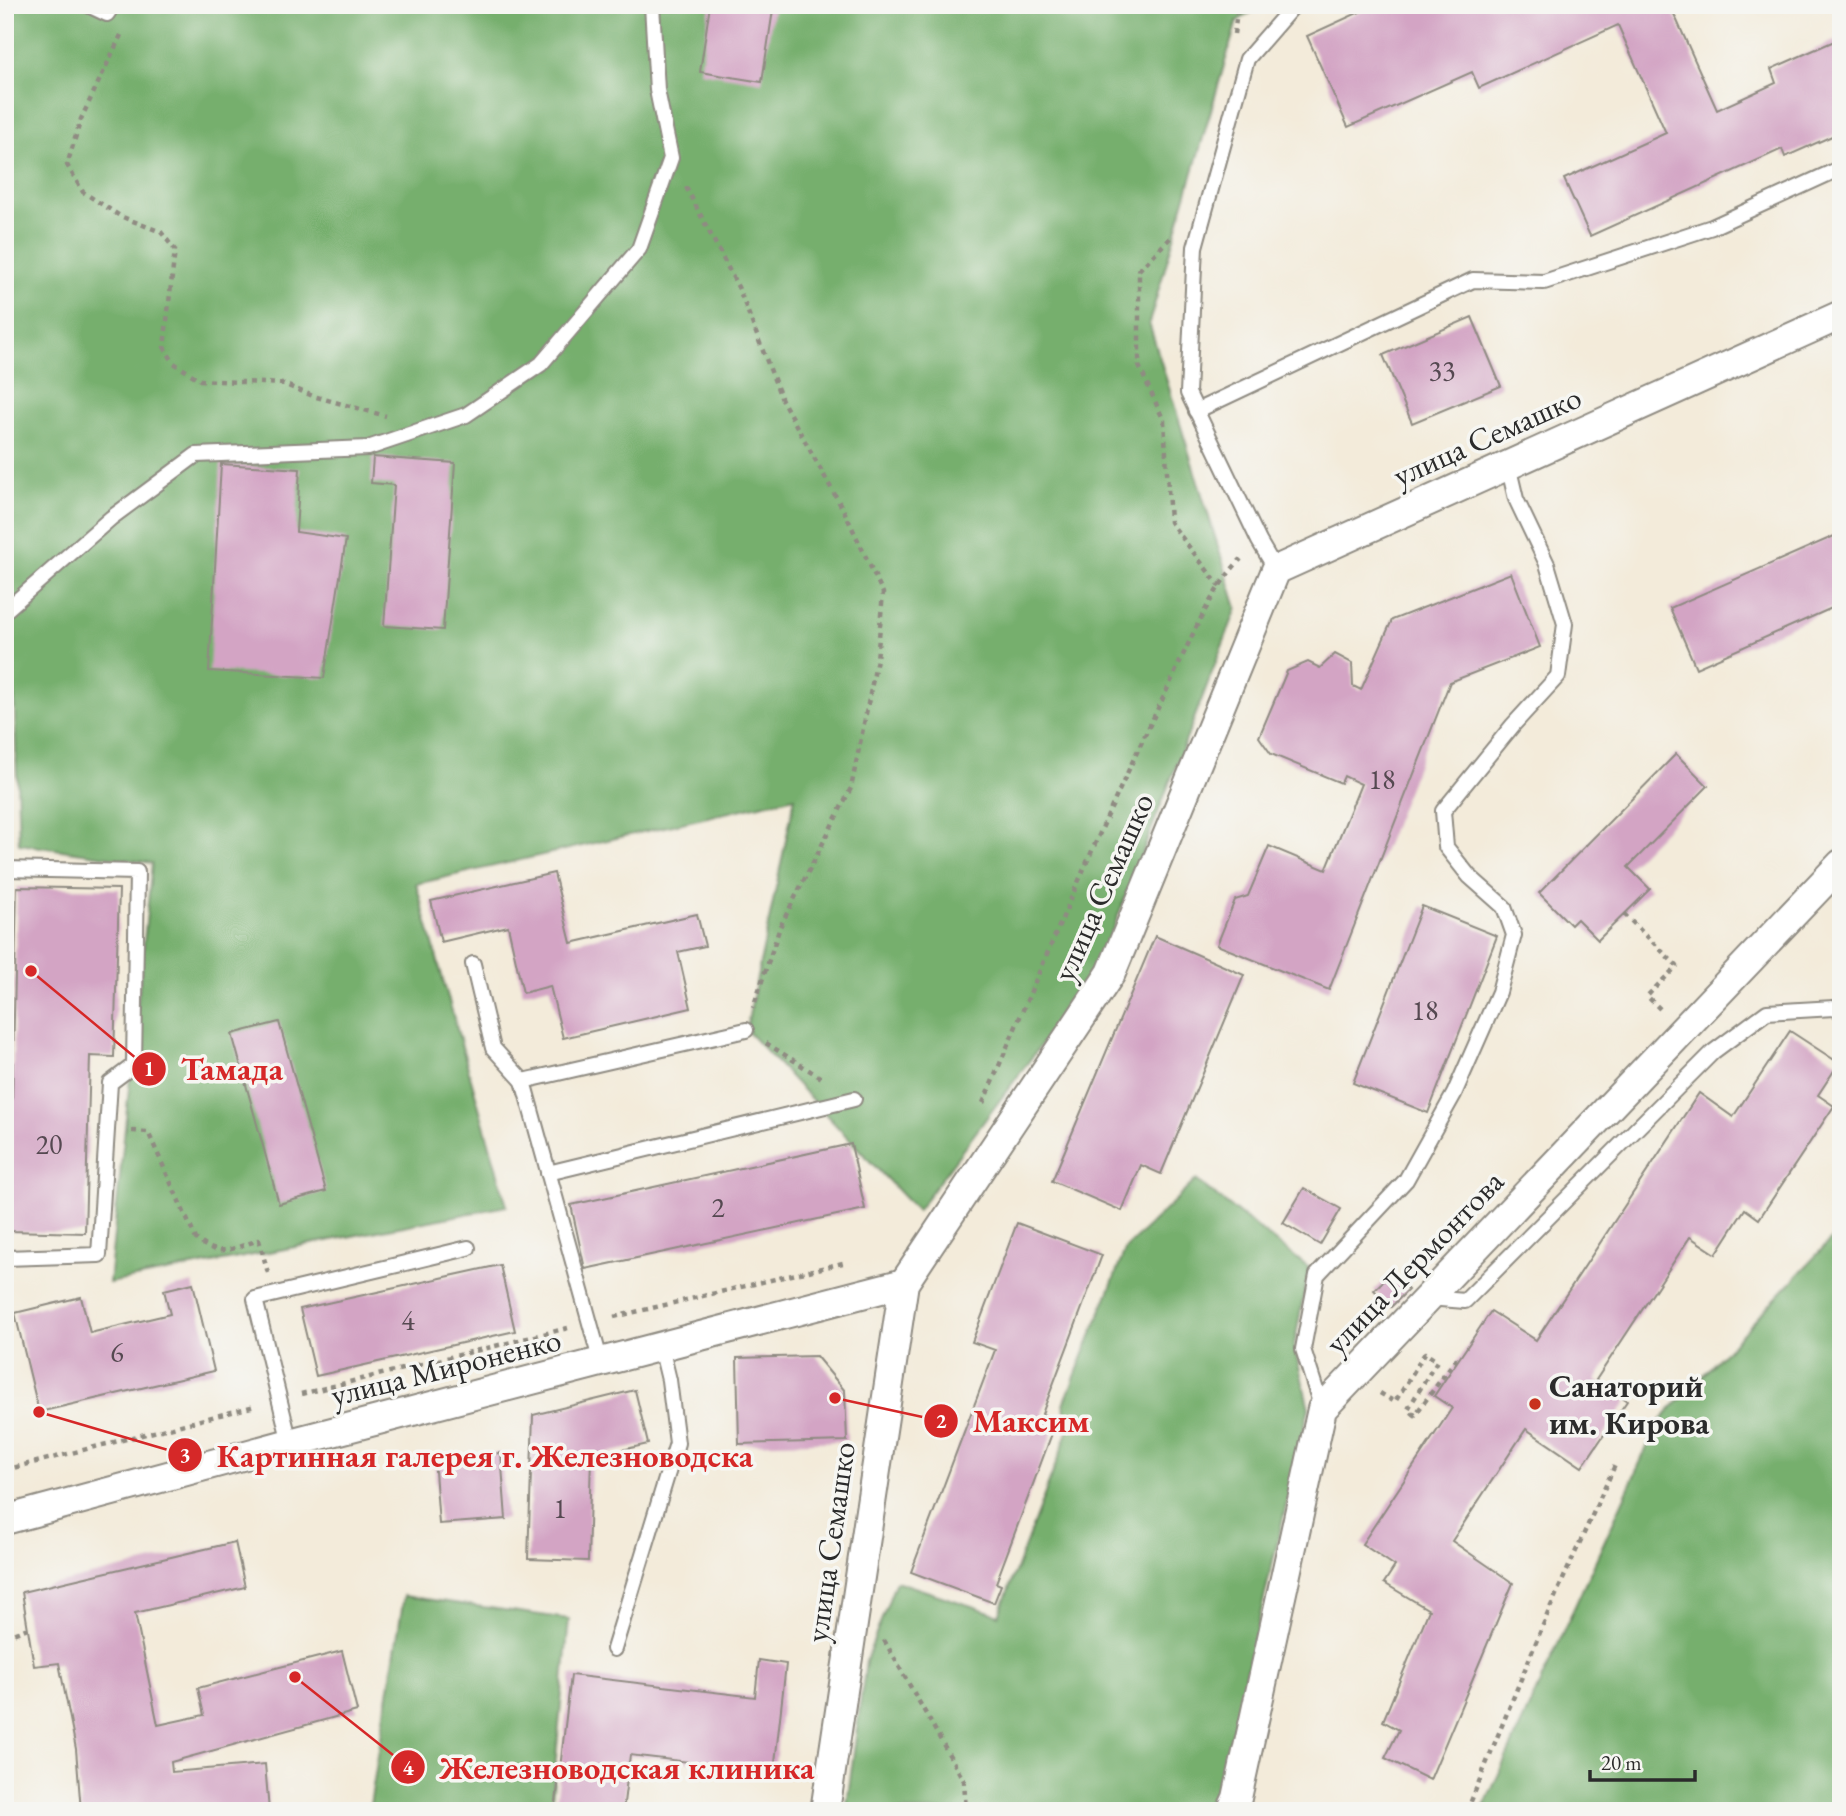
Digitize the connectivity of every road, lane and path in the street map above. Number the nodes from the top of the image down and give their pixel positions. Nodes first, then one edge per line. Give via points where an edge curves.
1 (88, 5) edge
2 (652, 5) edge
3 (1294, 5) edge
4 (110, 9) edge
5 (671, 158) junction
6 (1841, 168) edge
7 (1841, 315) edge
8 (1196, 411) junction
9 (428, 428) junction
10 (1508, 465) junction
11 (1259, 541) junction
12 (1276, 570) junction
13 (5, 611) edge
14 (1841, 864) edge
15 (5, 869) edge
16 (1624, 914) dead end
17 (473, 964) dead end
18 (1841, 1010) edge
19 (746, 1030) junction
20 (1682, 1031) junction
21 (523, 1081) junction
22 (854, 1099) joint
23 (982, 1105) dead end
24 (148, 1132) dead end
25 (548, 1173) junction
26 (468, 1248) dead end
27 (5, 1258) edge
28 (855, 1260) dead end
29 (904, 1283) junction
30 (274, 1294) junction
31 (1428, 1298) junction
32 (590, 1323) junction
33 (661, 1347) junction
34 (1458, 1360) dead end
35 (601, 1363) junction
36 (1376, 1391) dead end
37 (279, 1400) junction
38 (1322, 1409) junction
39 (290, 1443) junction
40 (1616, 1463) dead end
41 (5, 1470) edge
42 (5, 1520) edge
43 (858, 1593) junction
44 (28, 1628) dead end
45 (5, 1637) edge
46 (614, 1649) dead end
47 (825, 1811) edge
48 (966, 1811) edge
49 (1231, 1811) edge
50 (1467, 1811) edge

1 - 4 lane
2 - 5 lane via 657,90
3 - 8 lane via 1247,59 1195,247 1188,393
4 - 9 path via 124,30 81,119 67,164 83,192 120,216 161,232 175,250 164,347 174,363 200,380 283,384
5 - 9 lane via 639,249 541,364 466,415
5 - 19 path via 738,289 782,400 883,593 877,659 851,788 780,927
6 - 8 lane via 1713,227 1544,282 1473,280
7 - 10 street, улица Семашко
8 - 11 lane
9 - 13 lane via 368,448 196,456 111,518
10 - 12 street, улица Семашко
10 - 38 lane via 1516,499 1547,564 1565,624 1558,676 1443,811 1446,848 1504,907 1514,935 1494,1005 1454,1094 1406,1180 1317,1275 1303,1349
11 - 12 lane
11 - 23 path via 1232,569 1192,639 1124,779
12 - 29 street, улица Семашко via 1111,973
14 - 20 street, улица Лермонтова
15 - 27 lane via 137,872 134,1065 110,1083 99,1255
16 - 20 path via 1677,966 1647,996
17 - 21 lane via 493,1048
18 - 31 lane via 1767,1012 1713,1052 1465,1301
19 - 21 lane
19 - 22 path
20 - 31 street, улица Лермонтова
21 - 25 lane
22 - 25 lane
24 - 30 path via 195,1239 208,1249 222,1251 259,1240
25 - 32 lane
26 - 30 lane
28 - 32 path
29 - 33 street, улица Мироненко
29 - 43 street, улица Семашко
30 - 37 lane via 255,1298
31 - 38 street, улица Лермонтова
32 - 35 lane
32 - 37 path
33 - 35 street, улица Мироненко
33 - 46 lane via 677,1443
34 - 36 path via 1415,1415 1408,1409 1437,1361 1425,1353 1395,1402
35 - 39 street, улица Мироненко
37 - 39 lane
37 - 41 path
38 - 49 street
39 - 42 street, улица Мироненко
40 - 50 path via 1550,1608
43 - 47 street, улица Семашко
43 - 48 path via 964,1781
44 - 45 path

